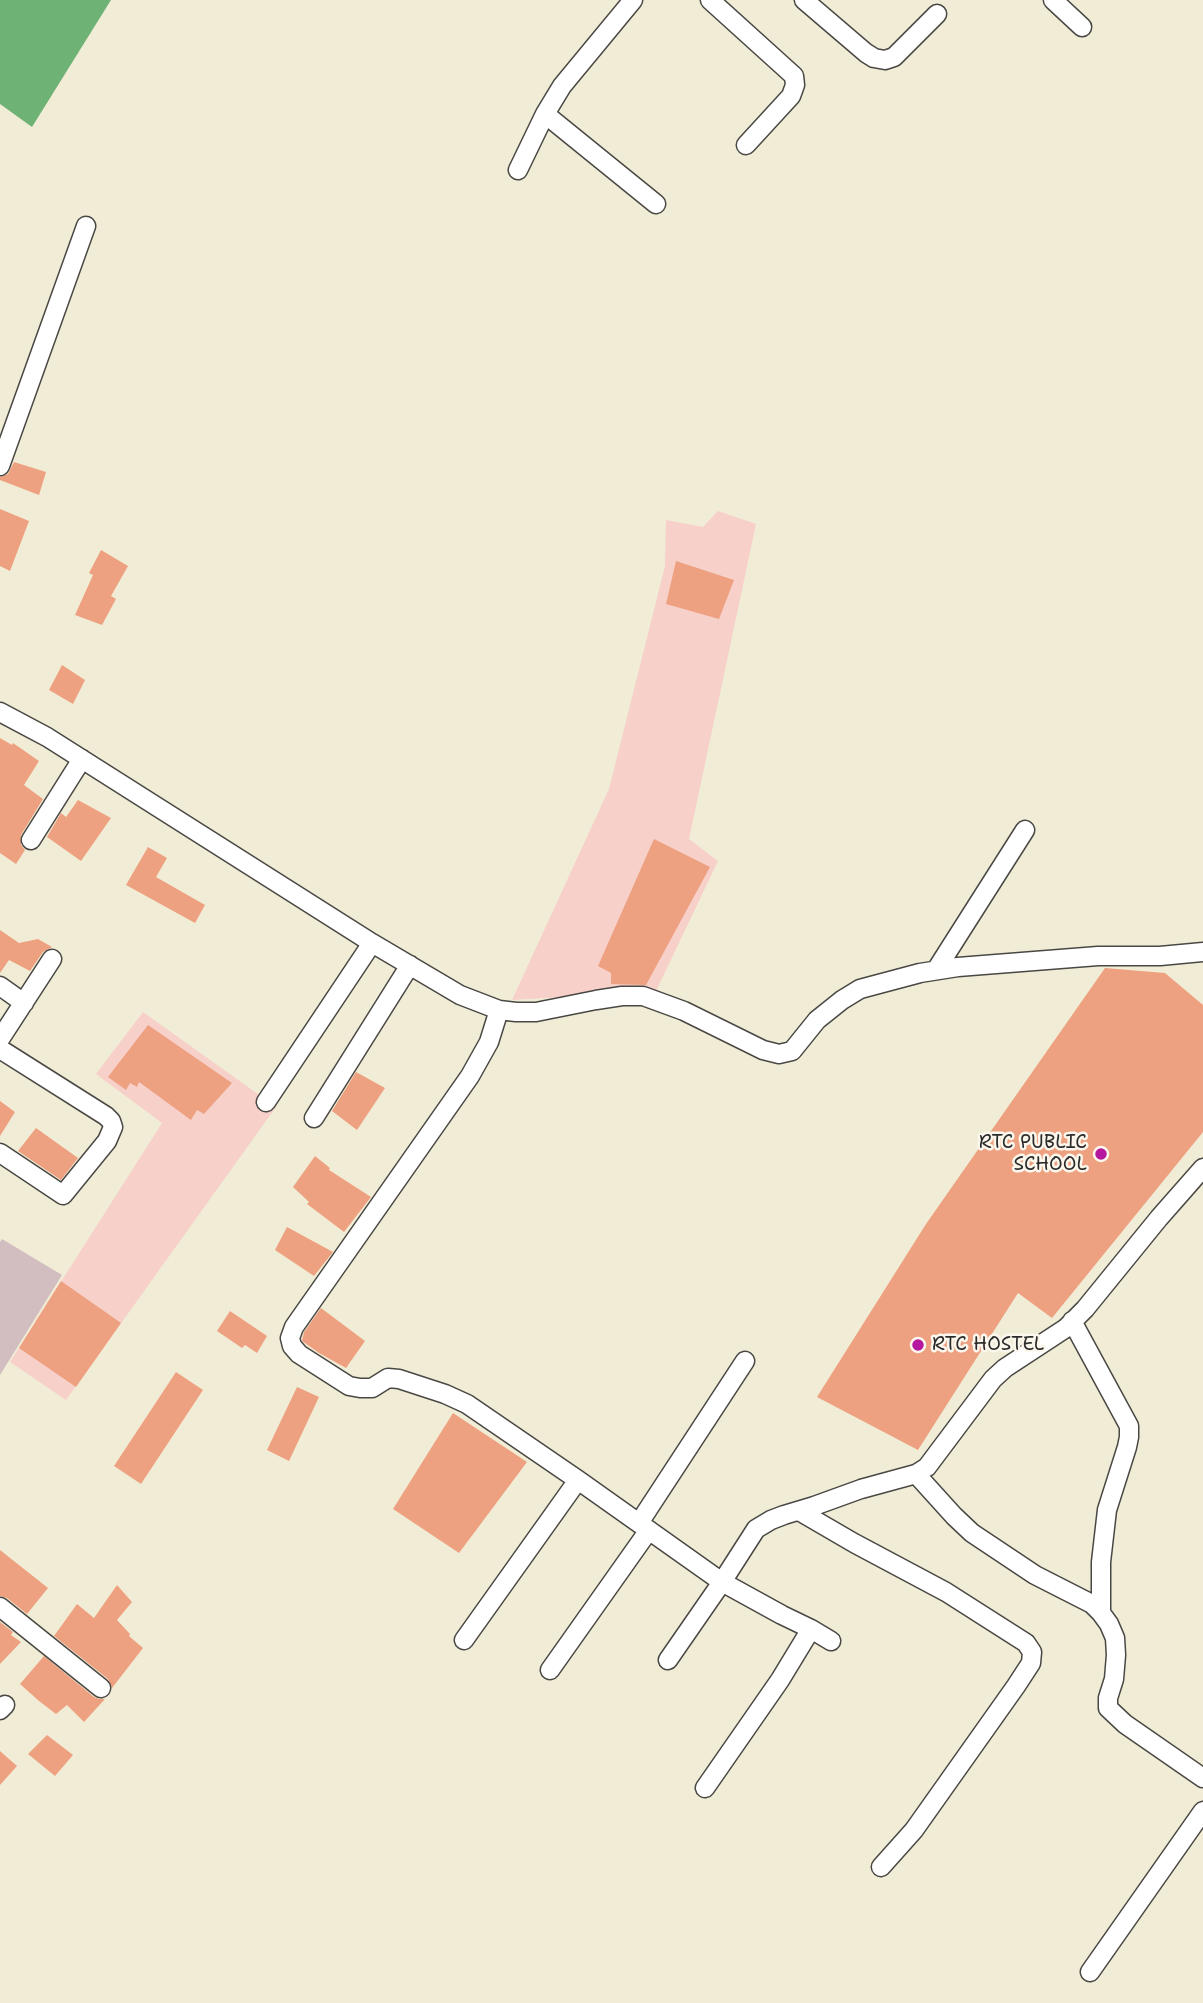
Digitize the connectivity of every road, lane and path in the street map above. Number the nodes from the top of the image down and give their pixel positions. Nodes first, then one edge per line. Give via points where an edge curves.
1 (634, 0) edge
2 (710, 0) edge
3 (804, 0) edge
4 (1053, 0) edge
5 (937, 14) dead end
6 (1082, 27) dead end
7 (545, 114) junction
8 (746, 145) dead end
9 (518, 170) dead end
10 (656, 204) dead end
11 (86, 226) dead end
12 (0, 466) edge
13 (0, 712) edge
14 (82, 759) junction
15 (1025, 830) dead end
16 (31, 840) dead end
17 (372, 943) junction
18 (1203, 952) edge
19 (52, 959) dead end
20 (410, 965) junction
21 (936, 970) junction
22 (0, 986) edge
23 (24, 1003) junction
24 (499, 1010) junction
25 (0, 1039) edge
26 (0, 1049) edge
27 (266, 1102) dead end
28 (314, 1118) dead end
29 (0, 1153) edge
30 (1203, 1168) edge
31 (1072, 1321) junction
32 (746, 1361) dead end
33 (916, 1475) junction
34 (578, 1479) junction
35 (799, 1511) junction
36 (644, 1527) junction
37 (722, 1582) junction
38 (0, 1606) edge
39 (1101, 1613) junction
40 (811, 1629) junction
41 (464, 1640) dead end
42 (831, 1641) dead end
43 (668, 1660) dead end
44 (550, 1670) dead end
45 (101, 1688) dead end
46 (1203, 1778) edge
47 (705, 1788) dead end
48 (1203, 1811) edge
49 (881, 1867) dead end
50 (1090, 1972) dead end

1 - 7 street via 562,86
2 - 8 street via 794,76 791,96
3 - 5 street via 866,53 885,60 894,57
4 - 6 street
7 - 9 street
7 - 10 street
11 - 12 street
13 - 14 street
14 - 16 street
14 - 17 street
15 - 21 street
17 - 20 street
17 - 27 street
18 - 21 street
19 - 23 street
20 - 24 street via 460,995
20 - 28 street
21 - 24 street via 860,989 817,1020 792,1051 779,1054 643,996 536,1012
22 - 23 street
23 - 25 street
24 - 34 street via 489,1042 470,1076 290,1338 299,1353 349,1386 372,1388 388,1378 399,1379 467,1404
26 - 29 street via 106,1116 113,1127 63,1195
30 - 31 street
31 - 33 street via 1005,1368
31 - 39 street via 1129,1426 1107,1510
32 - 36 street
33 - 35 street
33 - 39 street via 972,1533
34 - 36 street
34 - 41 street
35 - 37 street via 757,1529
35 - 49 street via 946,1592 1032,1651 1031,1663 1016,1686 914,1830
36 - 37 street
36 - 44 street
37 - 40 street
37 - 43 street
38 - 45 street
39 - 46 street via 1115,1638 1108,1708
40 - 42 street
40 - 47 street
48 - 50 street

